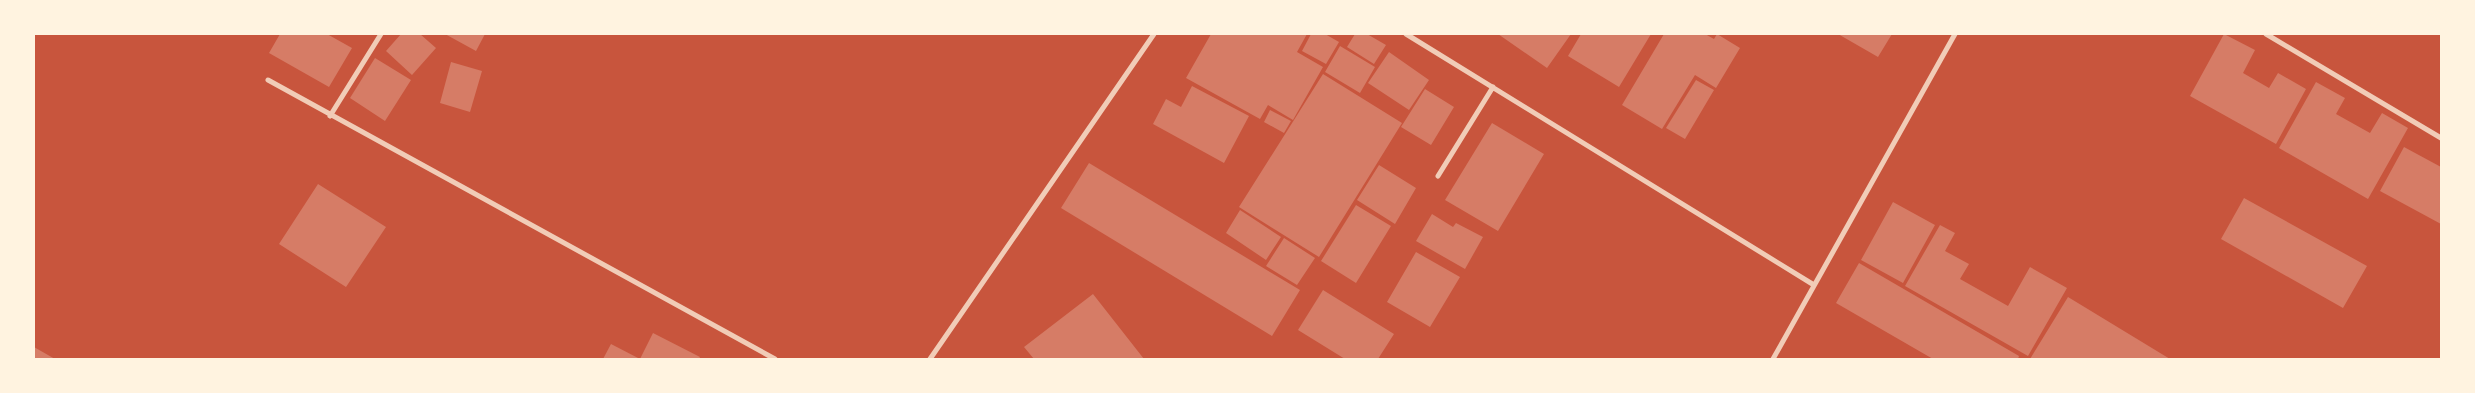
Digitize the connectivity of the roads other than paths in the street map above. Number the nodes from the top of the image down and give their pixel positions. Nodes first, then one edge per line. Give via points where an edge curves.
1 (381, 34) edge
2 (1154, 34) edge
3 (1406, 34) edge
4 (1956, 34) edge
5 (2266, 34) edge
6 (2280, 34) edge
7 (2276, 40) junction
8 (268, 80) dead end
9 (1493, 87) junction
10 (330, 116) junction
11 (2441, 138) edge
12 (1438, 176) dead end
13 (1814, 285) junction
14 (776, 359) edge
15 (930, 359) edge
16 (1773, 359) edge

1 - 10 street
2 - 15 street
3 - 9 street
4 - 13 street
5 - 7 street
6 - 7 street
7 - 11 street
8 - 10 street
9 - 12 street
9 - 13 street
10 - 14 street
13 - 16 street

